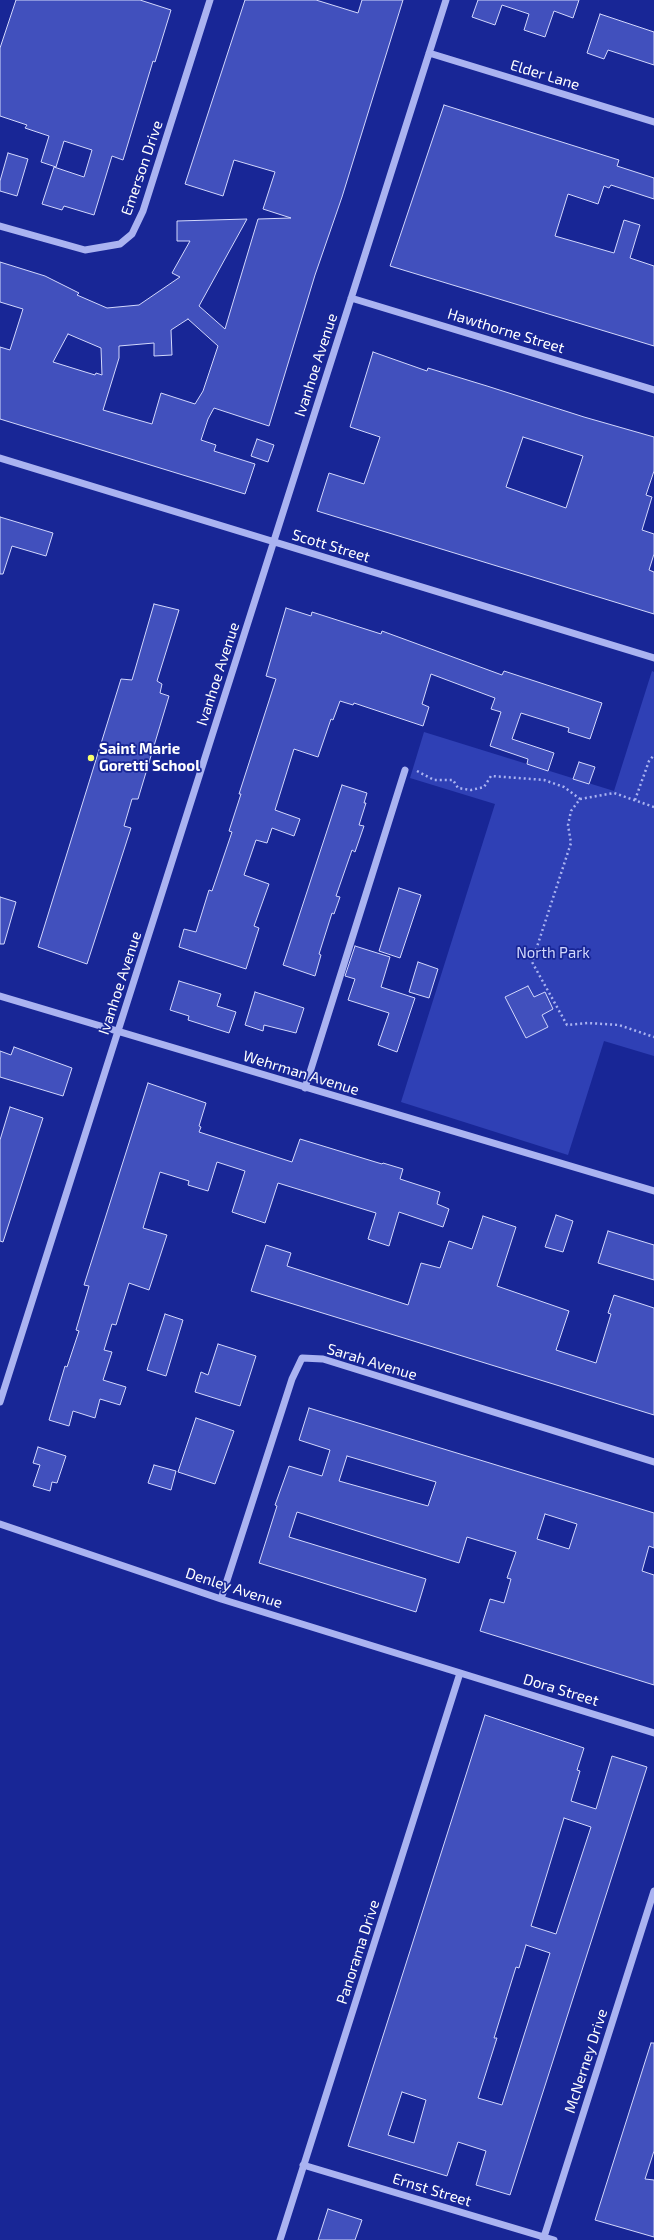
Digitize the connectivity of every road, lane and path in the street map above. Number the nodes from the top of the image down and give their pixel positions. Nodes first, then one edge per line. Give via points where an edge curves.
1 (210, 0) edge
2 (446, 0) edge
3 (429, 53) junction
4 (654, 122) edge
5 (0, 226) edge
6 (351, 298) junction
7 (654, 390) edge
8 (0, 458) edge
9 (273, 542) junction
10 (654, 658) edge
11 (654, 755) edge
12 (405, 770) joint
13 (580, 799) junction
14 (636, 800) junction
15 (654, 807) edge
16 (0, 996) edge
17 (118, 1032) junction
18 (654, 1037) edge
19 (305, 1088) junction
20 (654, 1191) edge
21 (2, 1386) edge
22 (0, 1402) edge
23 (654, 1462) edge
24 (0, 1524) edge
25 (221, 1599) junction
26 (460, 1673) junction
27 (654, 1732) edge
28 (654, 1891) edge
29 (303, 2165) junction
30 (544, 2238) edge
31 (280, 2240) edge
32 (554, 2240) edge

1 - 5 street, Emerson Drive via 145,204 132,234 120,244 85,250
2 - 3 street, Ivanhoe Avenue
3 - 4 street, Elder Lane
3 - 6 street, Ivanhoe Avenue
6 - 7 street, Hawthorne Street
6 - 9 street, Ivanhoe Avenue
8 - 9 street, Scott Street
9 - 10 street, Scott Street
9 - 17 street, Ivanhoe Avenue
11 - 14 path via 649,761
12 - 13 path via 418,771 434,780 453,780 458,788 471,790 484,787 491,776 544,780 564,787
12 - 19 street
13 - 14 path via 614,793
13 - 18 path via 571,811 568,825 571,842 532,962 567,1025 619,1025
14 - 15 path
16 - 17 street, Wehrman Avenue
17 - 19 street, Wehrman Avenue
17 - 21 street, Ivanhoe Avenue
19 - 20 street, Wehrman Avenue
21 - 22 street, Ivanhoe Avenue
23 - 25 street, Sarah Avenue via 323,1359 302,1358 292,1379
24 - 25 street, Denley Avenue
25 - 26 street, Denley Avenue
26 - 27 street, Dora Street
26 - 29 street, Panorama Drive
28 - 30 street, McNerney Drive
29 - 30 street, Ernst Street
29 - 31 street, Panorama Drive
30 - 32 street, Ernst Street

